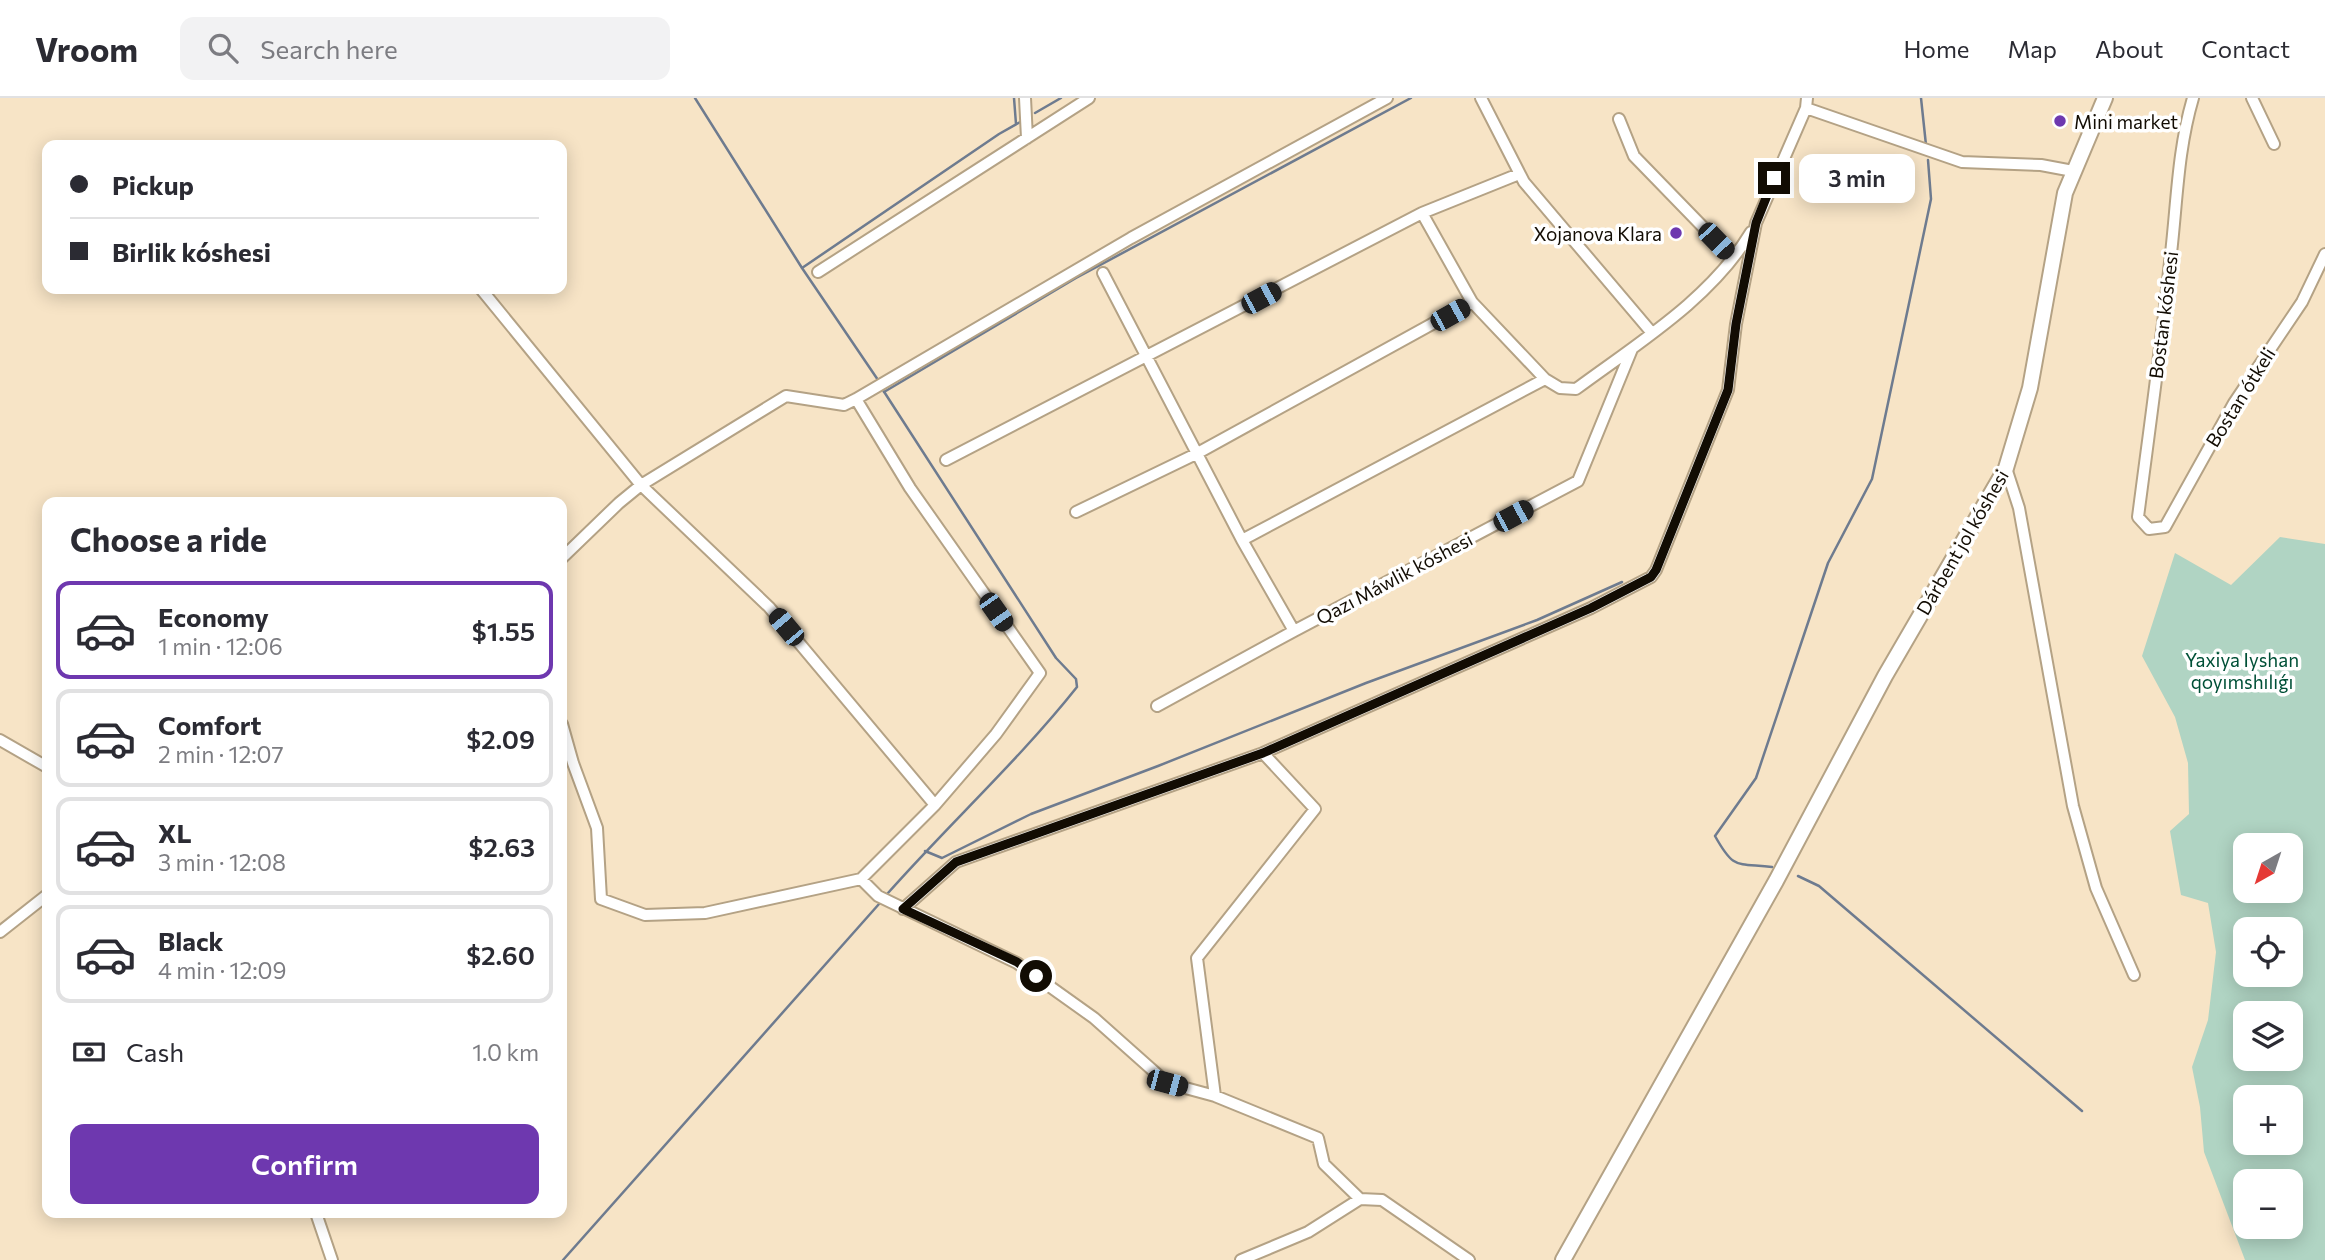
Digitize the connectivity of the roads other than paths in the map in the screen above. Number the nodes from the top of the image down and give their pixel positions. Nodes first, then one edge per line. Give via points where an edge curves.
1 (1026, 98) edge
2 (1089, 98) edge
3 (1387, 98) edge
4 (1481, 98) edge
5 (2105, 98) edge
6 (2193, 98) edge
7 (2252, 98) edge
8 (1807, 103) edge
9 (1619, 119) dead end
10 (1027, 138) junction
11 (2274, 144) dead end
12 (2073, 171) junction
13 (1519, 174) junction
14 (1422, 213) junction
15 (1756, 223) junction
16 (2325, 254) edge
17 (1733, 258) junction
18 (818, 272) dead end
19 (1103, 273) dead end
20 (485, 294) edge
21 (1472, 302) junction
22 (1652, 333) junction
23 (1632, 347) junction
24 (1146, 358) junction
25 (1545, 379) junction
26 (856, 399) junction
27 (1196, 454) junction
28 (946, 460) dead end
29 (2006, 468) junction
30 (641, 485) junction
31 (1076, 512) dead end
32 (2149, 529) joint
33 (1242, 540) junction
34 (567, 553) edge
35 (1294, 631) junction
36 (1157, 706) dead end
37 (0, 740) edge
38 (567, 742) edge
39 (1263, 753) junction
40 (42, 764) edge
41 (935, 804) junction
42 (861, 878) junction
43 (42, 899) edge
44 (903, 909) junction
45 (0, 932) edge
46 (2134, 975) dead end
47 (1215, 1096) junction
48 (1360, 1199) junction
49 (318, 1218) edge
50 (332, 1260) edge
51 (1241, 1260) edge
52 (1469, 1260) edge
53 (1563, 1260) edge

1 - 10 street
2 - 10 street
3 - 26 street via 1131,238
4 - 13 street
5 - 12 main road, Dárbent jol kóshesi
6 - 32 street, Bostan kóshesi via 2177,178 2138,516
7 - 11 street
8 - 12 street via 1962,162
8 - 15 street
9 - 17 street via 1634,156
10 - 18 street
12 - 29 main road, Dárbent jol kóshesi via 2065,193 2030,388
13 - 14 street
13 - 22 street
14 - 21 street
14 - 24 street
15 - 17 street
15 - 39 street via 1728,390 1651,577
16 - 32 street, Bostan ótkeli via 2302,302 2234,402 2165,527
17 - 22 street via 1677,315
19 - 24 street
20 - 30 street
21 - 25 street
21 - 27 street
22 - 23 street
23 - 25 street via 1576,389 1560,388
23 - 35 street, Qazı Máwlik kóshesi via 1578,481
24 - 27 street
24 - 28 street
25 - 33 street
26 - 30 street via 844,405 786,396
26 - 41 street via 910,488 1040,673 996,734
27 - 31 street
27 - 33 street
29 - 46 street via 2020,508 2073,806 2095,888
29 - 53 main road, Dárbent jol kóshesi via 1885,676 1776,881
30 - 34 street
30 - 41 street via 769,607
33 - 35 street
35 - 36 street, Qazı Máwlik kóshesi
37 - 40 street
38 - 42 street via 597,828 601,899 645,915 705,913
39 - 44 street via 956,862
39 - 47 street via 1315,809 1198,958
41 - 42 street
42 - 44 street via 878,896
43 - 45 street
44 - 47 street via 1017,962 1094,1018 1167,1083
47 - 48 street via 1318,1138 1324,1164
48 - 51 street via 1308,1232
48 - 52 street via 1382,1200
49 - 50 street

